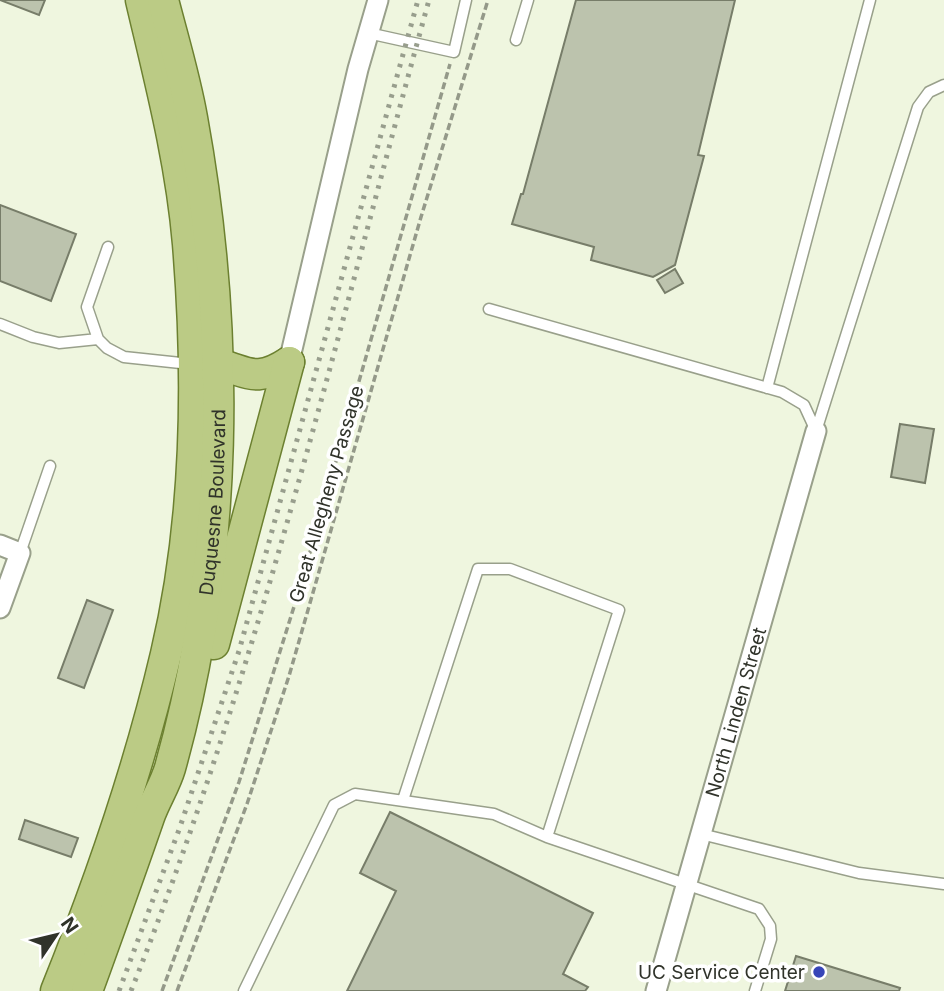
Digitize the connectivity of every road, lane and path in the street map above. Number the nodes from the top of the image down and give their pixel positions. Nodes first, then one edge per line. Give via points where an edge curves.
1 (141, 0) edge
2 (163, 0) edge
3 (378, 0) edge
4 (466, 0) edge
5 (488, 0) edge
6 (528, 0) edge
7 (870, 0) edge
8 (369, 33) junction
9 (516, 40) dead end
10 (454, 51) junction
11 (944, 85) edge
12 (108, 247) dead end
13 (489, 309) dead end
14 (0, 324) edge
15 (99, 339) junction
16 (289, 362) junction
17 (207, 364) junction
18 (767, 388) junction
19 (816, 431) junction
20 (50, 466) dead end
21 (0, 545) edge
22 (20, 553) junction
23 (0, 608) edge
24 (169, 771) junction
25 (128, 788) junction
26 (403, 800) junction
27 (701, 834) junction
28 (547, 838) junction
29 (944, 884) edge
30 (687, 885) junction
31 (56, 991) edge
32 (87, 991) edge
33 (162, 991) edge
34 (177, 991) edge
35 (244, 991) edge
36 (656, 991) edge
37 (755, 991) edge

1 - 17 main road, Duquesne Boulevard via 162,83
2 - 17 main road, Duquesne Boulevard via 192,116 202,180
3 - 8 street
4 - 10 lane
5 - 34 path, Great Allegheny Passage via 289,676
6 - 9 lane
7 - 18 lane
8 - 10 lane
8 - 16 street
10 - 33 path via 294,607 239,782
11 - 19 lane via 929,92 918,107
12 - 15 lane via 87,307
13 - 18 lane
14 - 15 lane via 60,342
15 - 17 lane via 124,357
16 - 17 main road via 257,376
16 - 24 main road via 211,651
17 - 24 main road, Duquesne Boulevard via 218,479 191,680
17 - 25 main road, Duquesne Boulevard via 166,653
18 - 19 lane via 804,405
19 - 27 street, North Linden Street
20 - 22 lane
21 - 22 street
22 - 23 street
24 - 25 main road via 148,788
24 - 32 main road, Duquesne Boulevard
25 - 31 main road, Duquesne Boulevard via 91,905
26 - 28 lane via 495,814
26 - 28 lane via 478,569 510,569 619,610
26 - 35 lane via 355,794 334,805
27 - 29 lane via 859,873
27 - 30 street, North Linden Street
28 - 30 lane
30 - 36 street, North Linden Street
30 - 37 lane via 759,909 765,918 771,939

